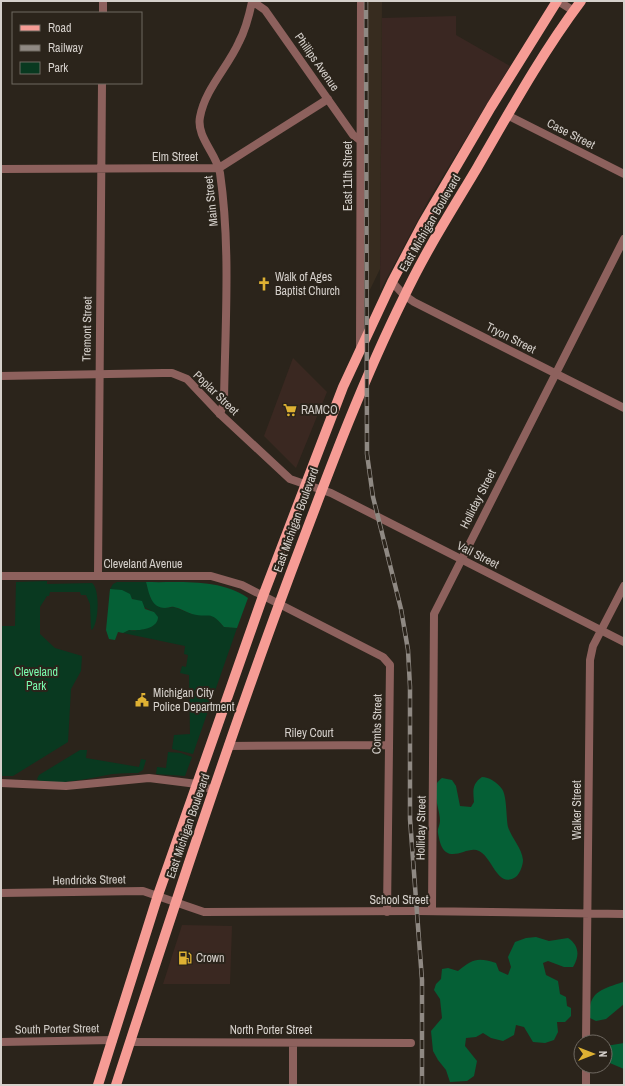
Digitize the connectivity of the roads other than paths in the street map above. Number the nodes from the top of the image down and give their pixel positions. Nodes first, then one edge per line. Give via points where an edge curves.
1 (103, 1) edge
2 (361, 1) edge
3 (558, 1) edge
4 (581, 1) edge
5 (252, 2) edge
6 (574, 11) junction
7 (103, 12) edge
8 (102, 84) edge
9 (328, 99) junction
10 (507, 115) junction
11 (360, 140) junction
12 (219, 168) junction
13 (1, 169) edge
14 (101, 169) junction
15 (624, 174) edge
16 (624, 239) edge
17 (392, 282) junction
18 (404, 295) junction
19 (360, 351) junction
20 (99, 374) junction
21 (556, 374) junction
22 (1, 376) edge
23 (624, 408) edge
24 (220, 414) junction
25 (305, 484) junction
26 (321, 489) junction
27 (460, 560) junction
28 (1, 576) edge
29 (98, 576) junction
30 (624, 586) edge
31 (263, 596) junction
32 (278, 605) junction
33 (601, 631) junction
34 (624, 642) edge
35 (389, 745) junction
36 (228, 746) junction
37 (1, 783) edge
38 (197, 784) junction
39 (213, 790) junction
40 (1, 893) edge
41 (158, 895) junction
42 (176, 902) junction
43 (432, 911) junction
44 (387, 912) junction
45 (588, 914) junction
46 (624, 914) edge
47 (586, 1034) edge
48 (113, 1040) junction
49 (1, 1042) edge
50 (130, 1042) junction
51 (293, 1043) junction
52 (411, 1043) dead end
53 (586, 1074) edge
54 (98, 1085) edge
55 (116, 1085) edge
56 (293, 1085) edge
57 (586, 1085) edge

1 - 7 street
2 - 11 street, East 11th Street
3 - 6 street
3 - 17 main road, East Michigan Boulevard via 423,223
4 - 6 main road, East Michigan Boulevard
5 - 9 street, Phillips Avenue via 265,10
5 - 12 street, Main Street via 239,42 204,104 200,119 202,133
6 - 10 main road, East Michigan Boulevard
8 - 14 street, Tremont Street
9 - 11 street, Phillips Avenue via 353,136
9 - 12 street
10 - 15 street, Case Street
10 - 18 main road, East Michigan Boulevard
11 - 19 street, East 11th Street
12 - 14 street, Elm Street
12 - 24 street, Main Street via 226,232 224,402
13 - 14 street, Elm Street
14 - 20 street, Tremont Street
16 - 21 street, Holliday Street
17 - 18 street, Tryon Street
17 - 19 main road, East Michigan Boulevard
18 - 21 street, Tryon Street
18 - 26 main road, East Michigan Boulevard via 352,410
19 - 25 main road, East Michigan Boulevard
20 - 22 street, Poplar Street
20 - 24 street, Poplar Street via 172,373 186,379
20 - 29 street, Tremont Street
21 - 23 street, Tryon Street
21 - 27 street, Holliday Street
24 - 25 street, Poplar Street via 290,479
25 - 26 street, Poplar Street
25 - 31 main road, East Michigan Boulevard
26 - 27 street, Vail Street
26 - 32 main road, East Michigan Boulevard
27 - 33 street, Vail Street
27 - 43 street, Holliday Street via 434,614
28 - 29 street, Cleveland Avenue
29 - 31 street, Cleveland Avenue via 211,576 242,585
30 - 33 street, Walker Street
31 - 32 street, Cleveland Avenue
31 - 38 main road, East Michigan Boulevard
32 - 35 street, Combs Street via 387,661 390,666
32 - 36 main road, East Michigan Boulevard
33 - 34 street, Vail Street
33 - 45 street, Walker Street via 592,646 590,660
35 - 36 street, Riley Court
35 - 44 street, Combs Street
36 - 39 main road, East Michigan Boulevard
37 - 38 street via 66,786 149,778
38 - 39 street
38 - 41 main road, East Michigan Boulevard
39 - 42 main road, East Michigan Boulevard
40 - 41 street, Hendricks Street via 143,891
41 - 42 street, Hendricks Street
41 - 48 main road, East Michigan Boulevard
42 - 44 street, School Street via 204,912
42 - 50 main road, East Michigan Boulevard
43 - 44 street, School Street
43 - 45 street, School Street
45 - 46 street, School Street
45 - 47 street, Walker Street
48 - 49 street, South Porter Street
48 - 54 main road, East Michigan Boulevard
50 - 51 street, North Porter Street
50 - 55 main road, East Michigan Boulevard
51 - 52 street, North Porter Street
51 - 56 street
53 - 57 street

